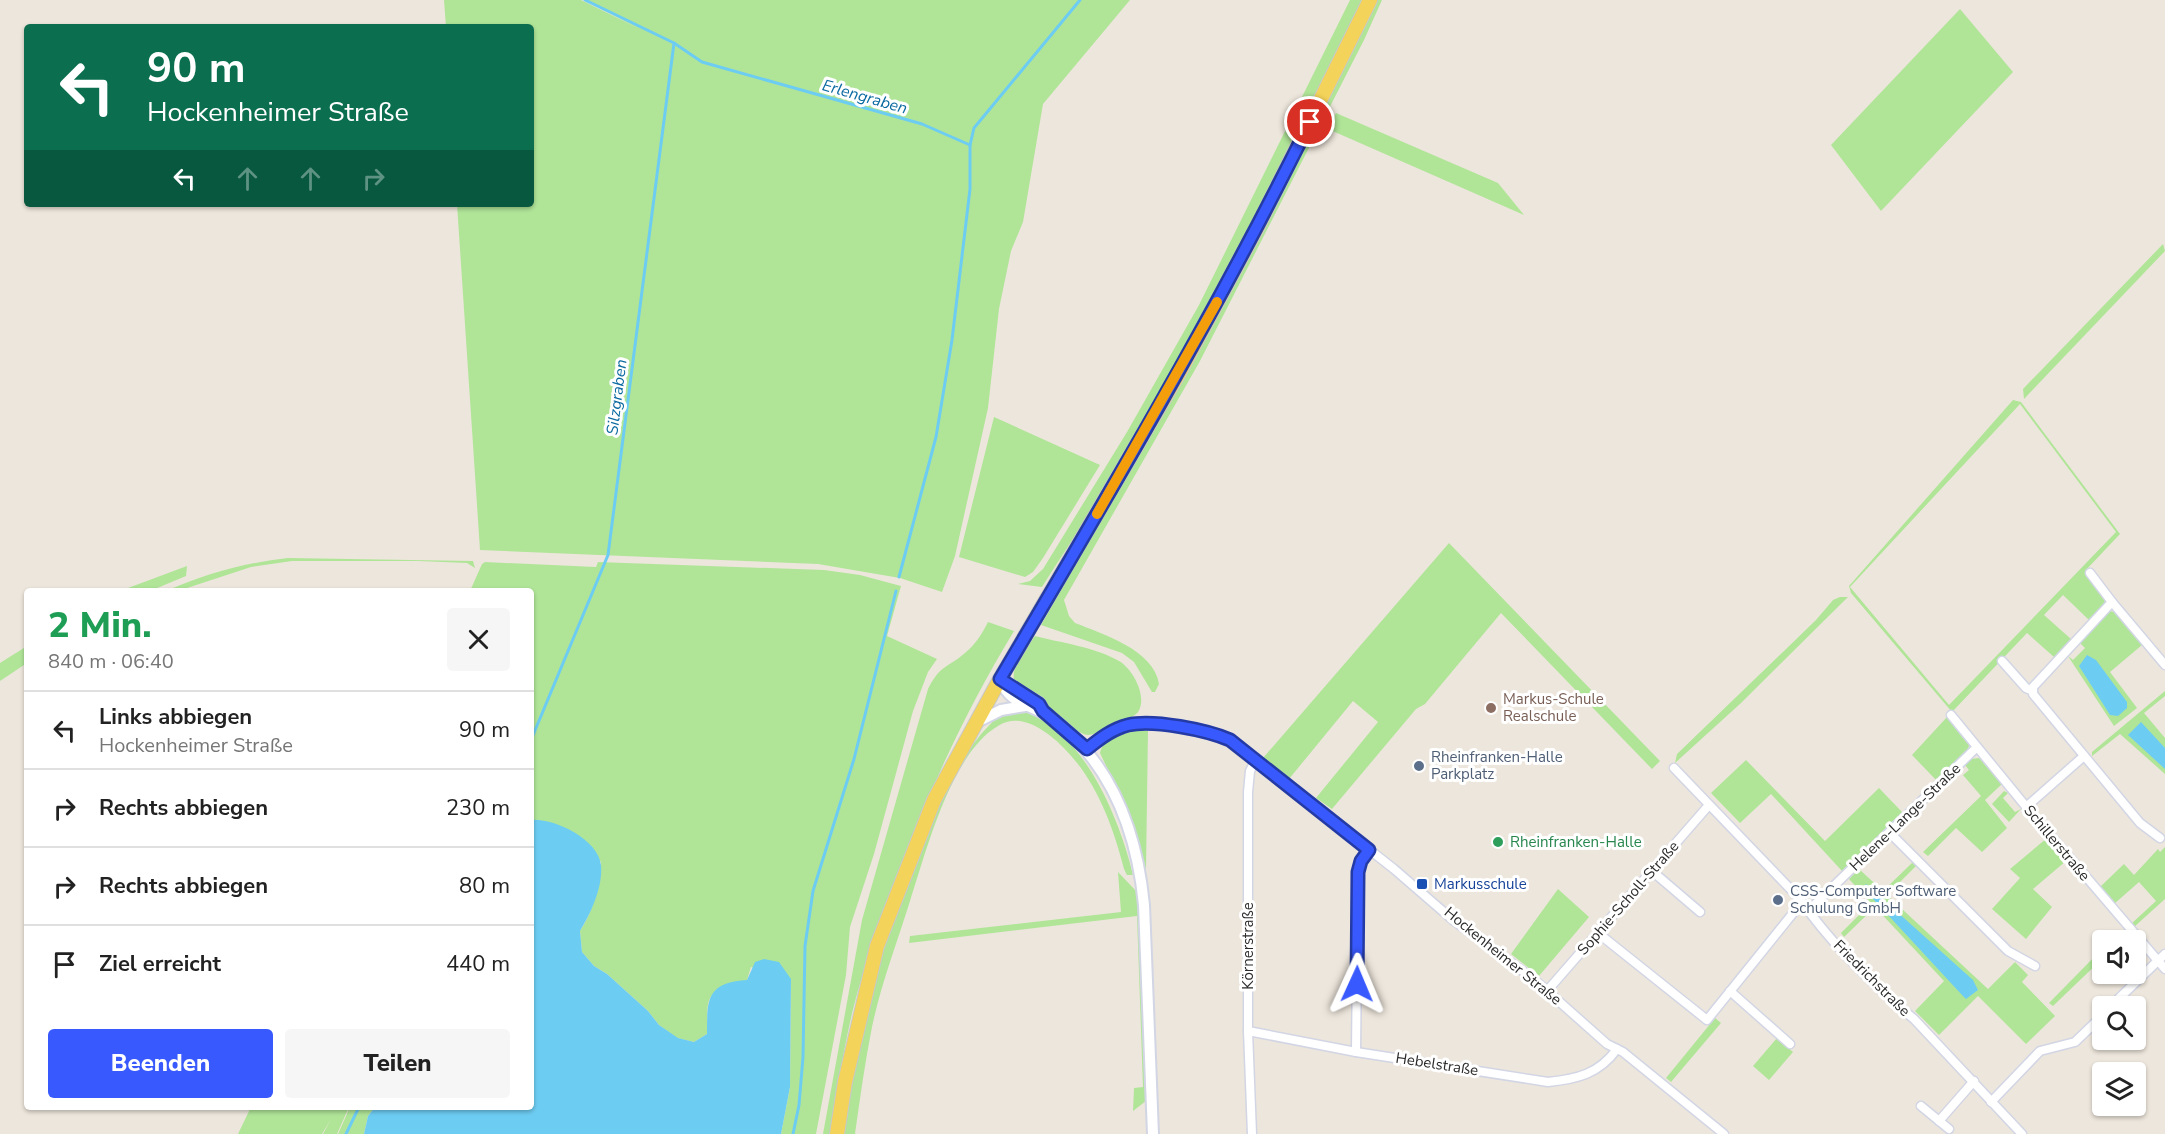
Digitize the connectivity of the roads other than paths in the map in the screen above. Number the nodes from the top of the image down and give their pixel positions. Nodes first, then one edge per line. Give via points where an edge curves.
1 (1370, 0) edge
2 (2090, 573) dead end
3 (2112, 602) junction
4 (2002, 661) dead end
5 (2165, 665) edge
6 (1000, 679) junction
7 (2033, 691) junction
8 (1025, 706) junction
9 (1043, 711) junction
10 (1951, 715) dead end
11 (976, 722) junction
12 (1976, 748) junction
13 (1087, 749) junction
14 (2085, 756) junction
15 (1256, 759) junction
16 (1674, 768) dead end
17 (1709, 805) junction
18 (2026, 807) junction
19 (1890, 832) junction
20 (2160, 838) dead end
21 (1369, 850) junction
22 (1652, 871) junction
23 (1802, 902) junction
24 (1808, 911) junction
25 (1700, 912) dead end
26 (1598, 933) junction
27 (2162, 958) edge
28 (2035, 966) dead end
29 (2165, 969) edge
30 (1547, 991) junction
31 (1730, 991) junction
32 (2122, 996) edge
33 (2092, 1026) edge
34 (1248, 1032) junction
35 (1790, 1044) dead end
36 (1617, 1049) junction
37 (1356, 1052) junction
38 (1974, 1081) junction
39 (1991, 1102) junction
40 (1921, 1106) dead end
41 (1939, 1121) junction
42 (1714, 1126) junction
43 (1949, 1129) dead end
44 (2018, 1132) edge
45 (837, 1134) edge
46 (1153, 1134) edge
47 (1252, 1134) edge
48 (1709, 1134) edge
49 (1724, 1134) edge

1 - 6 main road via 1259,224 1179,373
2 - 3 street
3 - 5 street
3 - 7 street
4 - 7 street
6 - 8 street via 1005,692
6 - 9 street via 1039,704
6 - 11 main road
7 - 14 street
8 - 9 street
8 - 11 street via 1011,707
9 - 13 street
10 - 12 street, Schillerstraße
11 - 45 main road via 934,800 877,946
12 - 18 street, Schillerstraße
12 - 19 street, Helene-Lange-Straße
13 - 15 street, Hockenheimer Straße via 1118,729 1148,724 1217,735
13 - 46 street via 1128,822 1141,877
14 - 18 street
14 - 20 street via 2140,823
15 - 21 street, Hockenheimer Straße
15 - 34 street, Körnerstraße via 1250,771 1248,792
16 - 17 street, Friedrichstraße
17 - 22 street, Sophie-Scholl-Straße
17 - 23 street, Friedrichstraße
18 - 27 street, Schillerstraße
19 - 24 street, Helene-Lange-Straße
19 - 28 street via 2008,951
21 - 30 street, Hockenheimer Straße
21 - 37 street via 1358,872
22 - 25 street
22 - 26 street, Sophie-Scholl-Straße
23 - 24 street, Friedrichstraße
23 - 31 street
24 - 38 street, Friedrichstraße
26 - 30 street, Sophie-Scholl-Straße
26 - 31 street via 1707,1020
27 - 29 street, Schillerstraße
27 - 32 street
30 - 36 street, Hockenheimer Straße
31 - 35 street
33 - 39 street via 2075,1042 2040,1051
34 - 37 street, Hebelstraße
34 - 47 street, Körnerstraße
36 - 37 street, Hebelstraße via 1595,1072 1548,1082
36 - 42 street, Hockenheimer Straße
38 - 39 street, Friedrichstraße
38 - 41 street
39 - 44 street, Friedrichstraße
40 - 41 street
41 - 43 street
42 - 48 street
42 - 49 street, Hockenheimer Straße

